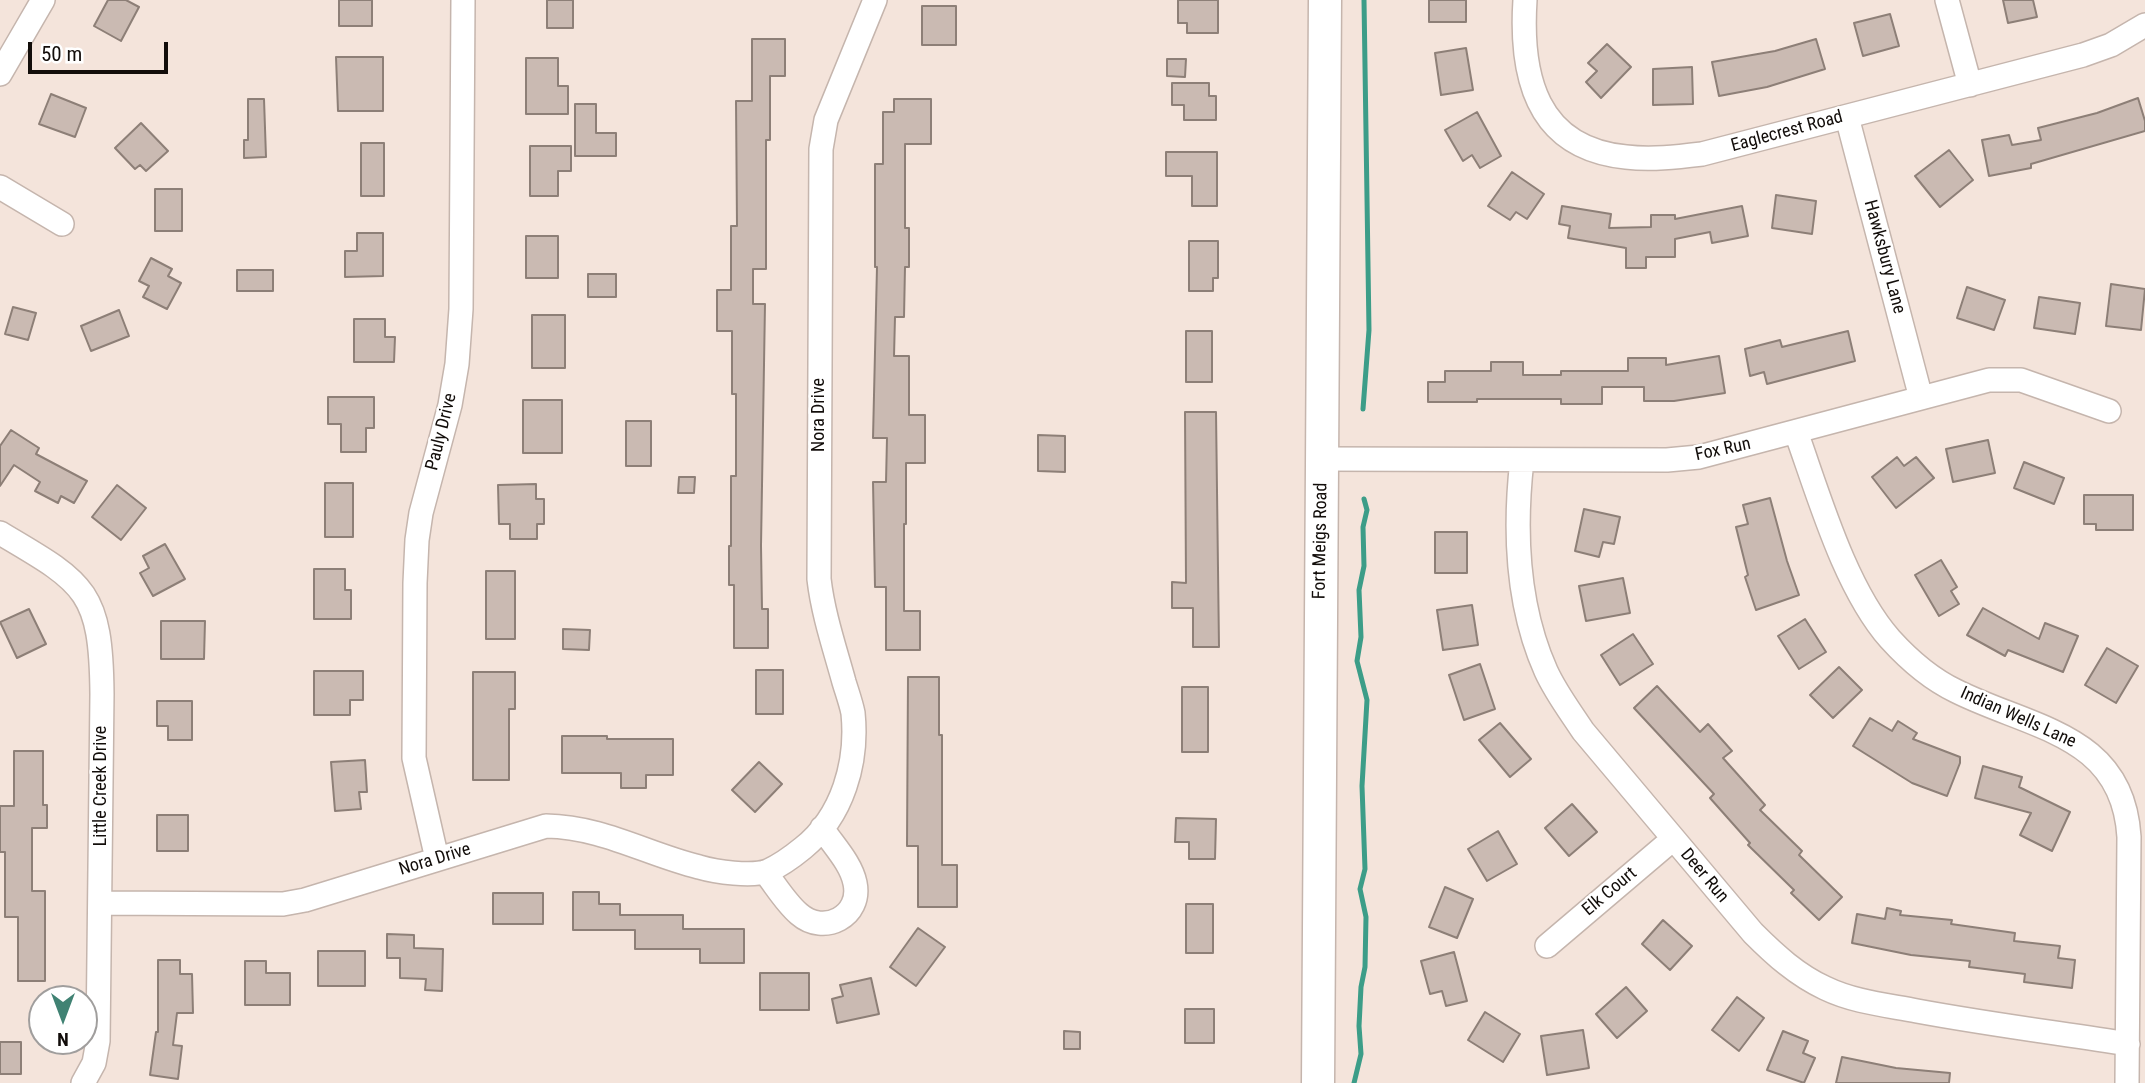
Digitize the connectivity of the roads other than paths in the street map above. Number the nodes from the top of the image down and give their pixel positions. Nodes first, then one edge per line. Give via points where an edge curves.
1 (43, 0) edge
2 (463, 0) edge
3 (875, 0) edge
4 (1325, 0) edge
5 (1525, 0) edge
6 (1947, 0) edge
7 (2145, 25) edge
8 (0, 75) edge
9 (1970, 85) junction
10 (1847, 117) junction
11 (0, 187) edge
12 (62, 224) dead end
13 (1921, 398) junction
14 (2109, 411) dead end
15 (1797, 432) junction
16 (1322, 459) junction
17 (1522, 460) junction
18 (0, 533) edge
19 (822, 828) junction
20 (1673, 839) junction
21 (437, 859) junction
22 (765, 872) junction
23 (100, 903) junction
24 (1547, 946) dead end
25 (2128, 1044) junction
26 (83, 1083) edge
27 (1318, 1083) edge
28 (2127, 1083) edge

1 - 8 street
2 - 21 street, Pauly Drive via 457,364 421,513 415,583 414,758
3 - 19 street, Nora Drive via 826,120 821,149 819,579 852,712 853,747 837,808
4 - 16 street, Fort Meigs Road
5 - 10 street, Eaglecrest Road via 1526,64 1534,94 1558,128 1598,151 1628,157 1702,155
6 - 9 street
7 - 9 street, Eaglecrest Road via 2083,55
9 - 10 street, Eaglecrest Road
10 - 13 street, Hawksbury Lane
11 - 12 street
13 - 14 street, Fox Run via 1989,380 2021,380
13 - 15 street, Fox Run
15 - 17 street, Fox Run via 1699,457
15 - 25 street, Indian Wells Lane via 1845,565 1889,638 1919,667 1954,690 2072,740 2095,757 2114,780 2129,830
16 - 17 street, Fox Run
16 - 27 street, Fort Meigs Road
17 - 20 street, Deer Run via 1522,594 1547,672 1583,731
18 - 23 street, Little Creek Drive via 78,584 99,628
19 - 22 street, Nora Drive via 786,861
19 - 22 street via 855,882 857,894 847,916 836,922 810,921
20 - 24 street, Elk Court
20 - 25 street, Deer Run via 1774,954 1823,988 1851,999
21 - 22 street, Nora Drive via 546,826 572,827 699,867 728,873
21 - 23 street, Nora Drive via 283,904
23 - 26 street, Little Creek Drive via 98,1041 94,1063
25 - 28 street, Indian Wells Lane

